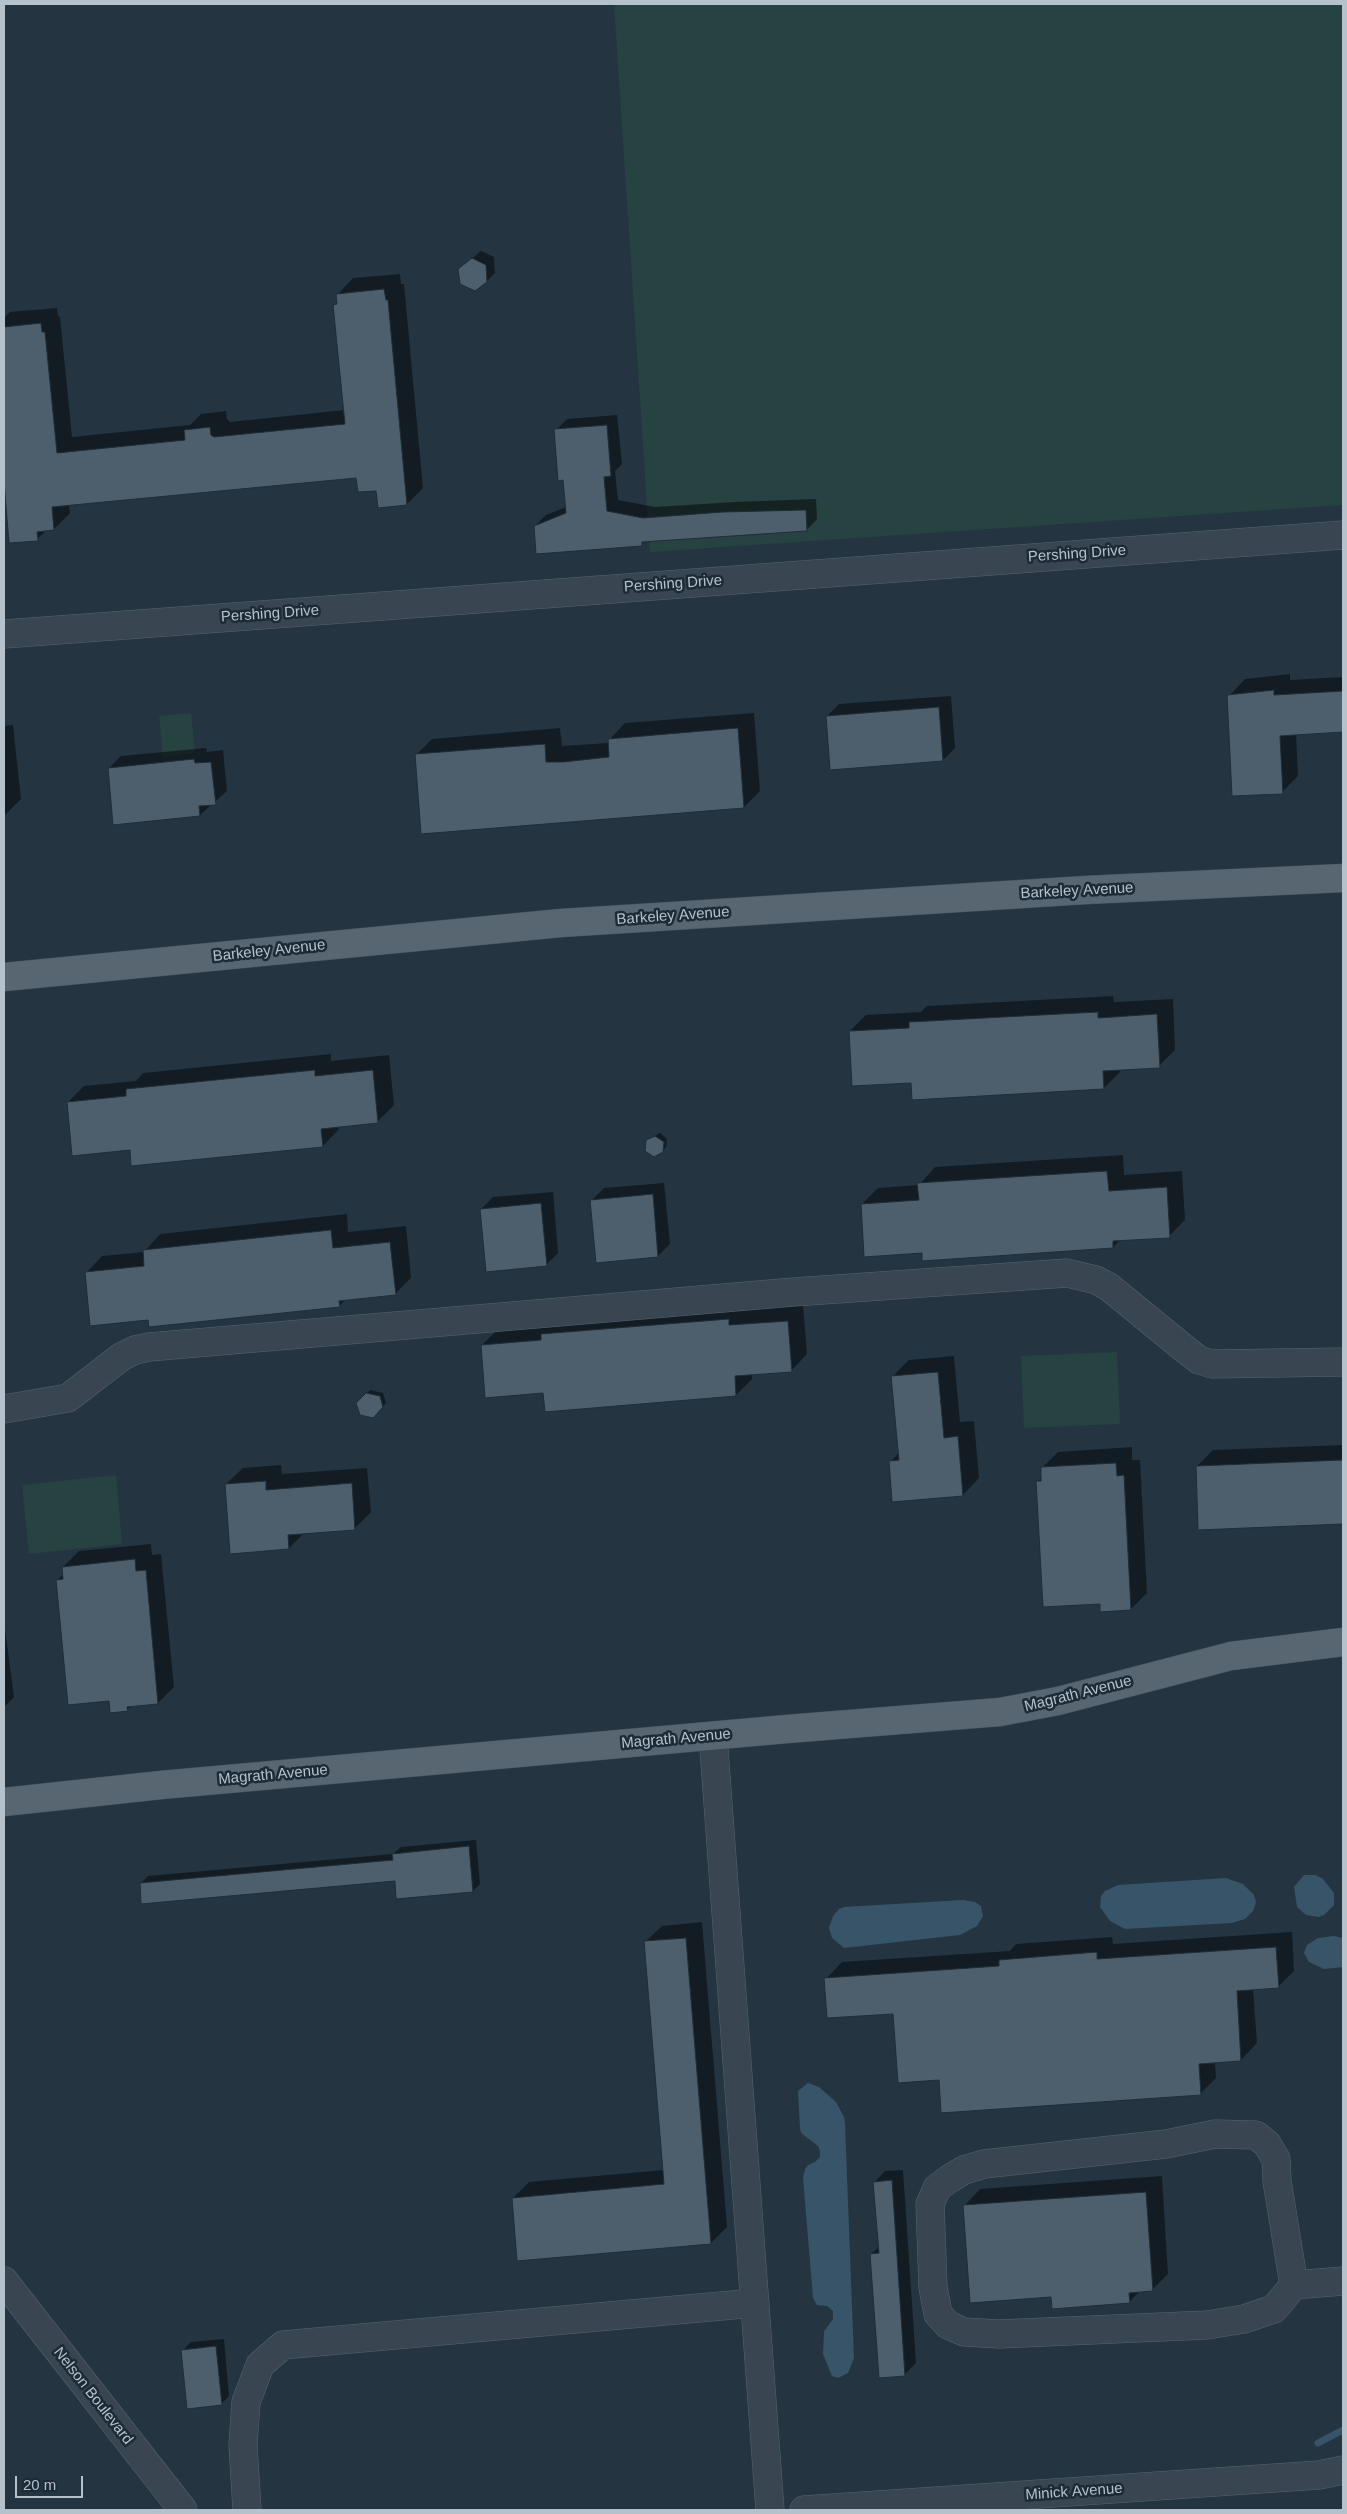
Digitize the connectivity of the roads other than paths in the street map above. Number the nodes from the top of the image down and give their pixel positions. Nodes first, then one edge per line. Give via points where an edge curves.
1 (1343, 535) edge
2 (4, 634) edge
3 (1343, 878) edge
4 (4, 977) edge
5 (1343, 1362) edge
6 (4, 1409) edge
7 (1343, 1642) edge
8 (713, 1736) junction
9 (4, 1802) edge
10 (4, 2281) edge
11 (1343, 2281) edge
12 (1294, 2285) junction
13 (755, 2303) junction
14 (1343, 2470) edge
15 (183, 2510) edge
16 (247, 2510) edge
17 (770, 2510) edge
18 (813, 2510) edge

1 - 2 street, Pershing Drive
3 - 4 main road, Barkeley Avenue via 1086,890 561,923
5 - 6 street via 1212,1364 1199,1360 1096,1280 1067,1273 784,1293 149,1347 122,1357 68,1398
7 - 8 main road, Magrath Avenue via 1231,1656 1009,1711
8 - 9 main road, Magrath Avenue
8 - 13 street
10 - 15 street, Nelson Boulevard
11 - 12 street
12 - 12 street via 1274,2309 1244,2319 1207,2325 999,2334 964,2332 948,2325 938,2314 933,2287 930,2204 937,2188 949,2179 984,2164 1166,2144 1214,2134 1256,2135 1267,2144 1276,2159
13 - 16 street via 283,2345 260,2365 246,2402 243,2445
13 - 17 street
14 - 18 street, Minick Avenue via 1319,2475

